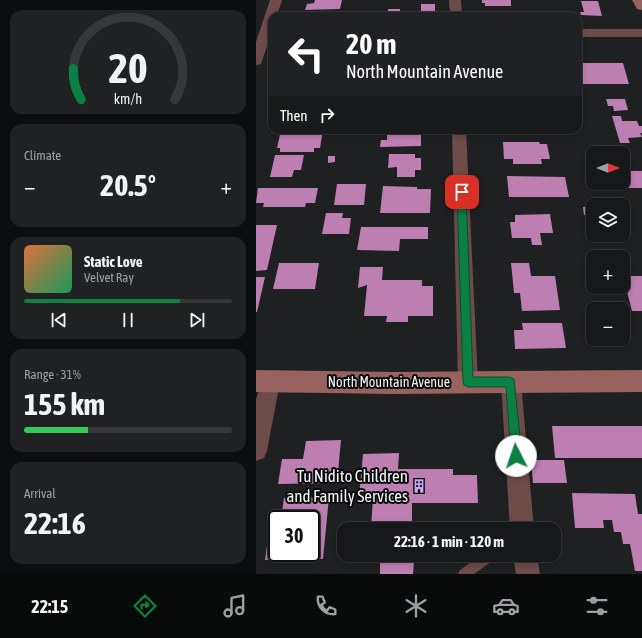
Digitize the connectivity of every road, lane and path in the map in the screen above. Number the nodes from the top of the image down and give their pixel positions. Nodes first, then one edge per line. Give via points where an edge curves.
1 (276, 0) edge
2 (455, 0) edge
3 (640, 0) edge
4 (642, 6) edge
5 (272, 12) edge
6 (456, 12) edge
7 (256, 13) edge
8 (268, 13) edge
9 (582, 33) edge
10 (642, 33) edge
11 (268, 34) edge
12 (256, 61) edge
13 (459, 134) edge
14 (642, 381) edge
15 (263, 382) edge
16 (468, 382) junction
17 (510, 382) junction
18 (256, 451) edge
19 (521, 522) edge
20 (481, 562) edge
21 (526, 562) edge
22 (464, 574) edge
23 (528, 574) edge

1 - 5 street
2 - 6 street
3 - 4 street
7 - 8 street
9 - 10 street
11 - 12 street
13 - 16 street
14 - 17 street, North Mountain Avenue
15 - 16 street, North Mountain Avenue
15 - 18 street
16 - 17 street, North Mountain Avenue
17 - 19 street
20 - 22 lane
21 - 23 street

